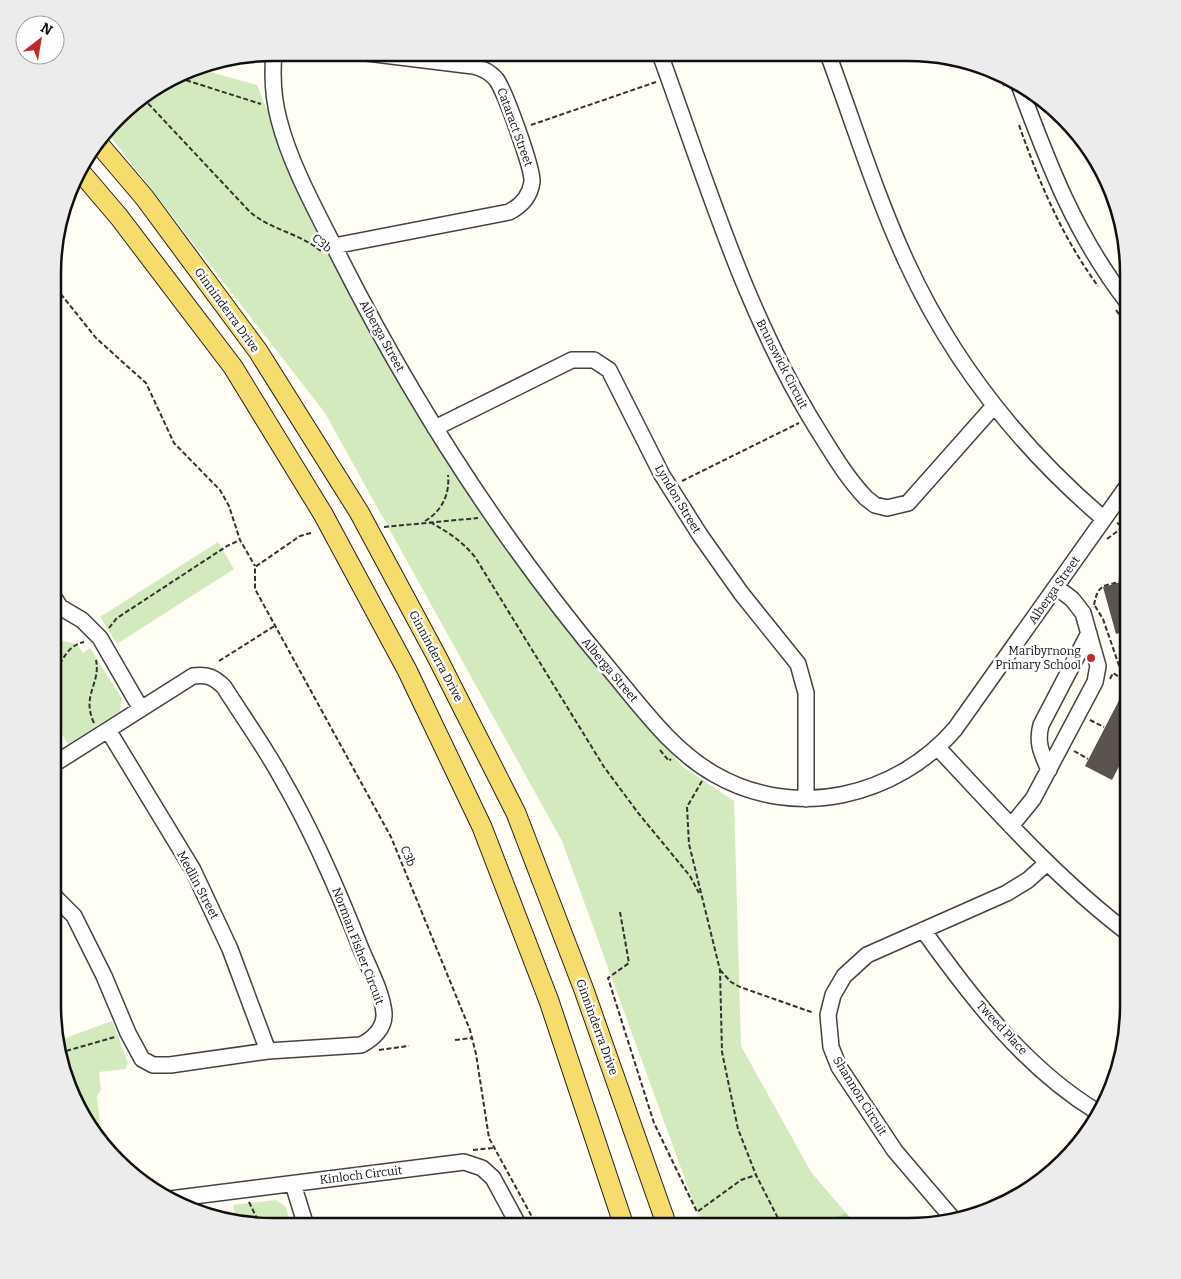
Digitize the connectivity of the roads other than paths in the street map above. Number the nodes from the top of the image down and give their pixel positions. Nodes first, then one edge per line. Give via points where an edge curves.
1 (274, 61) edge
2 (426, 61) edge
3 (663, 61) edge
4 (831, 61) edge
5 (1023, 95) edge
6 (102, 148) edge
7 (84, 176) edge
8 (330, 251) junction
9 (1120, 292) edge
10 (994, 406) junction
11 (435, 428) junction
12 (1120, 499) edge
13 (1108, 520) junction
14 (1056, 587) junction
15 (61, 608) edge
16 (1089, 633) junction
17 (141, 709) junction
18 (108, 730) junction
19 (938, 748) junction
20 (61, 760) edge
21 (1049, 770) junction
22 (806, 799) junction
23 (1011, 826) junction
24 (1047, 863) junction
25 (61, 903) edge
26 (1120, 926) edge
27 (923, 930) junction
28 (268, 1051) junction
29 (1093, 1109) edge
30 (293, 1184) junction
31 (182, 1198) edge
32 (949, 1214) edge
33 (304, 1218) edge
34 (515, 1218) edge
35 (621, 1218) edge
36 (664, 1218) edge

1 - 8 street, Alberga Street via 276,104 289,149
2 - 8 street, Cataract Street via 484,69 499,84 532,178 527,196 515,209 503,213
3 - 10 street, Brunswick Circuit via 749,296 776,356 810,417 862,494 876,504 892,508 908,503
4 - 10 street via 907,264 946,338
5 - 9 street via 1064,201 1088,246
6 - 36 main road, Ginninderra Drive via 144,197 258,351 359,512 437,657 516,813 584,990
7 - 35 main road via 233,367 323,514 407,670 482,827 549,1001
8 - 11 street, Alberga Street
10 - 13 street via 1046,466
11 - 22 street, Alberga Street via 555,602 678,747 707,770 730,782 759,792
11 - 22 street, Lyndon Street via 566,362 589,359 604,366 612,374 670,487 720,565 792,656 802,674 807,703
12 - 13 street, Alberga Street
13 - 14 street, Alberga Street
14 - 16 street via 1083,613
14 - 19 street, Alberga Street
15 - 17 street via 82,620 100,638
16 - 21 street via 1098,666 1095,682
16 - 21 street via 1039,731 1040,750
17 - 18 street, Norman Fisher Circuit
17 - 28 street, Norman Fisher Circuit via 193,676 214,678 224,687 281,776 320,850 378,992 384,1014 382,1025 373,1039 361,1045
18 - 20 street, Norman Fisher Circuit
18 - 28 street, Medlin Street via 193,870 230,950
19 - 22 street, Alberga Street via 884,783 838,796
19 - 23 street
21 - 23 street via 1033,799
23 - 24 street
24 - 26 street
24 - 27 street, Shannon Circuit via 1008,893
25 - 28 street, Norman Fisher Circuit via 74,916 142,1059 153,1065 170,1065
27 - 29 street, Tweed Place via 963,984 1007,1034 1054,1081
27 - 32 street, Shannon Circuit via 859,961 838,985 828,1016 828,1037 839,1067 895,1150
30 - 31 street, Kinloch Circuit
30 - 33 street
30 - 34 street, Kinloch Circuit via 464,1162 482,1168 494,1178

